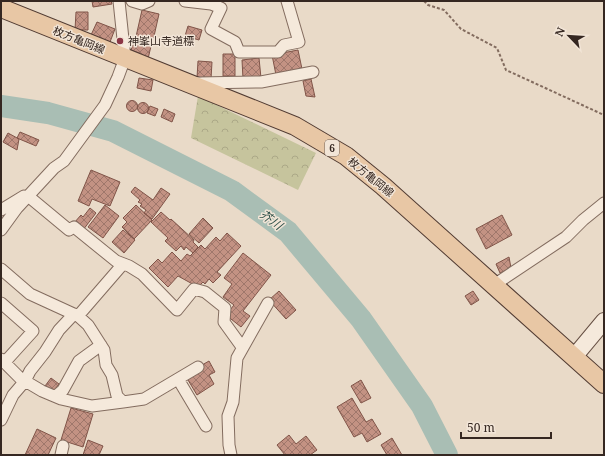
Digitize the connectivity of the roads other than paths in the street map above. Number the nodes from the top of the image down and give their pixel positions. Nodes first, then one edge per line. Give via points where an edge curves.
1 (119, 1) edge
2 (132, 1) edge
3 (149, 1) edge
4 (185, 1) edge
5 (287, 1) edge
6 (1, 8) edge
7 (125, 58) junction
8 (313, 72) dead end
9 (187, 83) junction
10 (30, 194) junction
11 (604, 203) edge
12 (1, 210) edge
13 (1, 230) edge
14 (123, 264) junction
15 (1, 268) edge
16 (494, 285) junction
17 (268, 303) dead end
18 (1, 304) edge
19 (76, 315) junction
20 (604, 321) edge
21 (101, 345) junction
22 (242, 347) junction
23 (574, 357) junction
24 (3, 361) edge
25 (198, 367) dead end
26 (178, 379) junction
27 (25, 381) junction
28 (604, 384) edge
29 (56, 396) junction
30 (123, 402) junction
31 (1, 420) edge
32 (206, 426) dead end
33 (231, 455) edge

1 - 7 street
2 - 3 street via 142,4
4 - 5 street via 211,4 221,8 211,29 235,42 239,52 278,52 284,45 300,42
6 - 7 main road, 枚方亀岡線 / 6
7 - 9 main road, 枚方亀岡線 / 6
7 - 10 street via 105,105 64,161
8 - 9 street via 260,82
9 - 16 main road, 枚方亀岡線 / 6 via 295,126 346,156
10 - 12 street
10 - 13 street
10 - 14 street via 69,230 74,227
11 - 16 street via 566,237
14 - 19 street
14 - 22 street via 142,274 176,310 194,289 205,292 225,308 224,322
15 - 19 street via 30,294
16 - 23 main road, 枚方亀岡線 / 6
17 - 22 street
18 - 24 street via 33,331
19 - 21 street via 88,325
19 - 27 street via 59,330
20 - 23 street
21 - 29 street via 79,361 63,390
21 - 30 street via 117,396
22 - 33 street via 237,358 233,402 228,416
23 - 28 main road, 枚方亀岡線 / 6
24 - 27 street
25 - 26 street
26 - 30 street via 144,399
26 - 32 street
27 - 29 street
27 - 31 street via 13,395
29 - 30 street via 92,406

